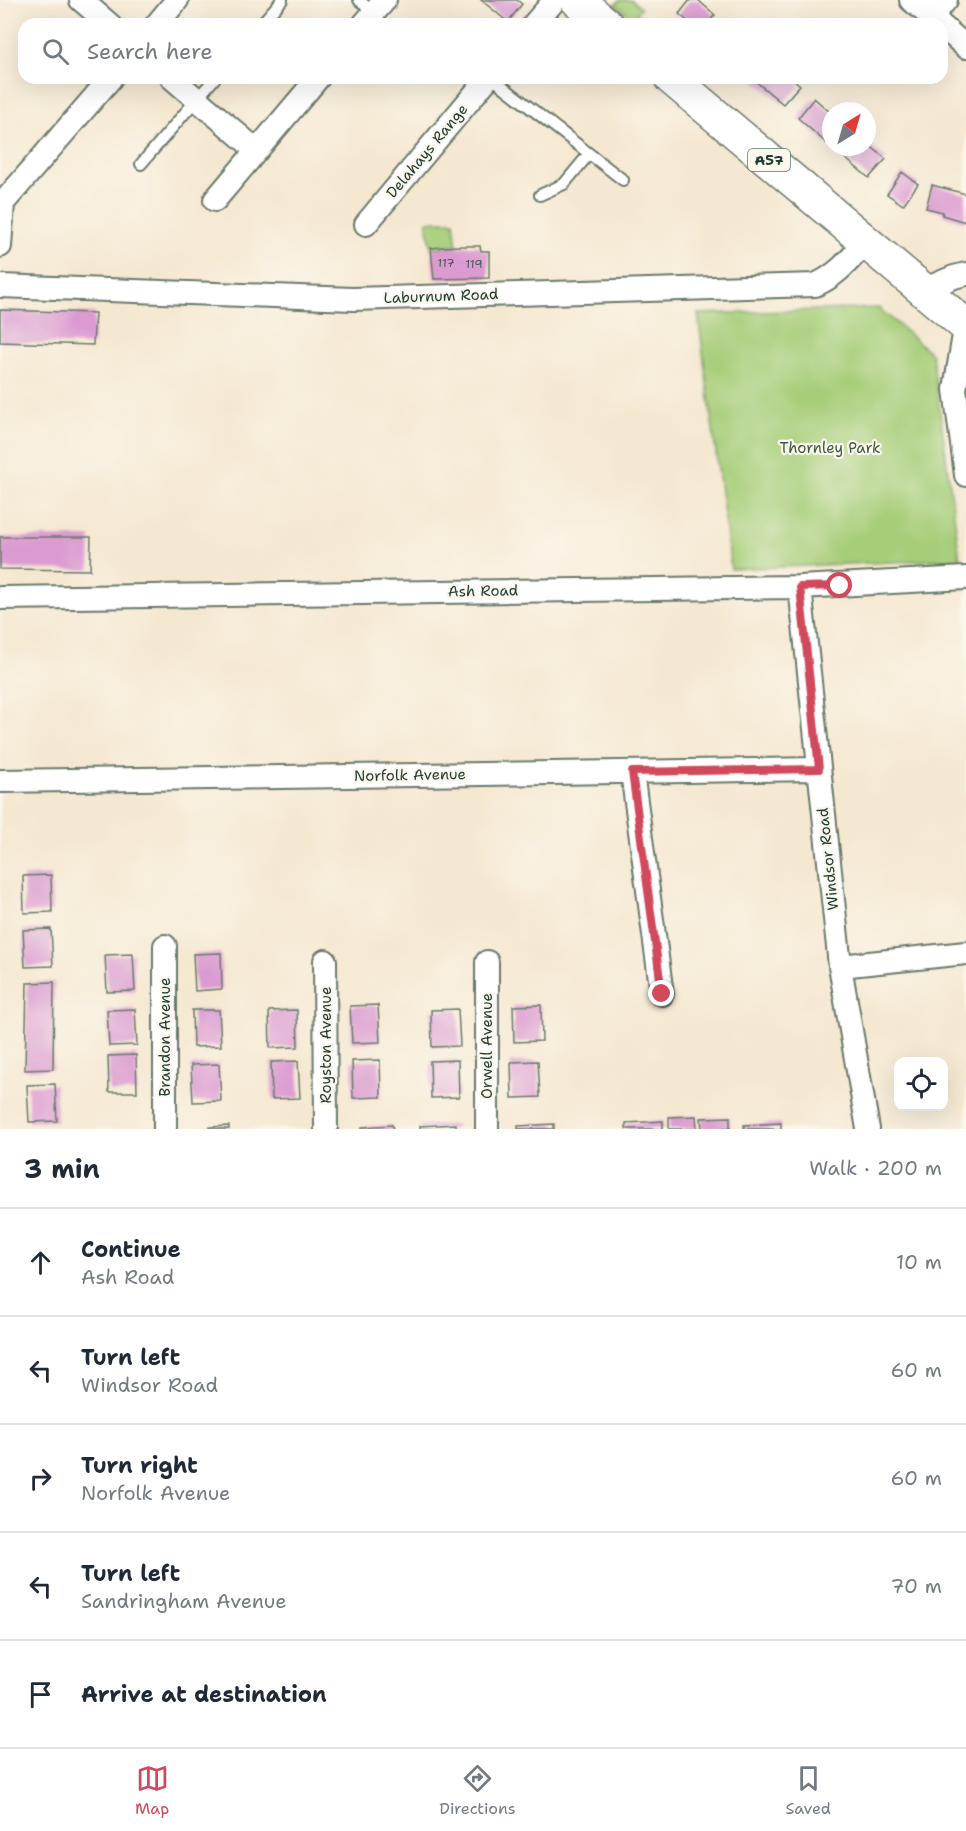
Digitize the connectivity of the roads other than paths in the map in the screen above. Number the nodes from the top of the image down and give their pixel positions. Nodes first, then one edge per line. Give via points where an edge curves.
1 (177, 0) edge
2 (282, 0) edge
3 (555, 0) edge
4 (577, 0) edge
5 (911, 0) edge
6 (86, 1) edge
7 (940, 17) edge
8 (103, 18) edge
9 (162, 18) edge
10 (266, 18) edge
11 (539, 18) edge
12 (599, 18) edge
13 (948, 26) edge
14 (966, 47) edge
15 (106, 84) edge
16 (179, 84) edge
17 (210, 84) edge
18 (313, 84) edge
19 (485, 84) edge
20 (498, 84) edge
21 (678, 84) edge
22 (196, 99) junction
23 (256, 150) junction
24 (589, 154) junction
25 (141, 164) dead end
26 (623, 180) dead end
27 (540, 195) dead end
28 (215, 200) dead end
29 (366, 224) dead end
30 (866, 242) junction
31 (0, 246) edge
32 (966, 274) edge
33 (0, 286) edge
34 (923, 290) junction
35 (966, 326) edge
36 (966, 475) edge
37 (966, 578) edge
38 (800, 587) junction
39 (0, 598) edge
40 (819, 769) junction
41 (632, 772) junction
42 (0, 780) edge
43 (165, 946) dead end
44 (966, 953) edge
45 (325, 961) dead end
46 (487, 962) dead end
47 (840, 966) junction
48 (662, 994) dead end
49 (165, 1129) edge
50 (326, 1129) edge
51 (487, 1129) edge
52 (868, 1129) edge

1 - 9 street
2 - 10 lane
3 - 11 street
4 - 12 highway
5 - 7 street
6 - 8 street
13 - 14 street
15 - 31 street via 3,203
16 - 22 street
17 - 22 lane
18 - 23 street
19 - 29 street, Delahays Range
20 - 24 lane
21 - 30 highway, A57
22 - 23 street
22 - 25 lane
23 - 28 street
24 - 26 lane
24 - 27 lane via 564,184
30 - 33 street, Laburnum Road via 839,271 815,285 353,299
30 - 34 highway, A57
32 - 34 street
34 - 35 highway, A57
35 - 36 street via 955,389
37 - 38 street, Ash Road
38 - 39 street, Ash Road
38 - 40 street, Windsor Road
40 - 41 street, Norfolk Avenue
40 - 47 street, Windsor Road
41 - 42 street, Norfolk Avenue
41 - 48 street
43 - 49 street, Brandon Avenue
44 - 47 street
45 - 50 street, Royston Avenue
46 - 51 street, Orwell Avenue
47 - 52 street, Windsor Road

